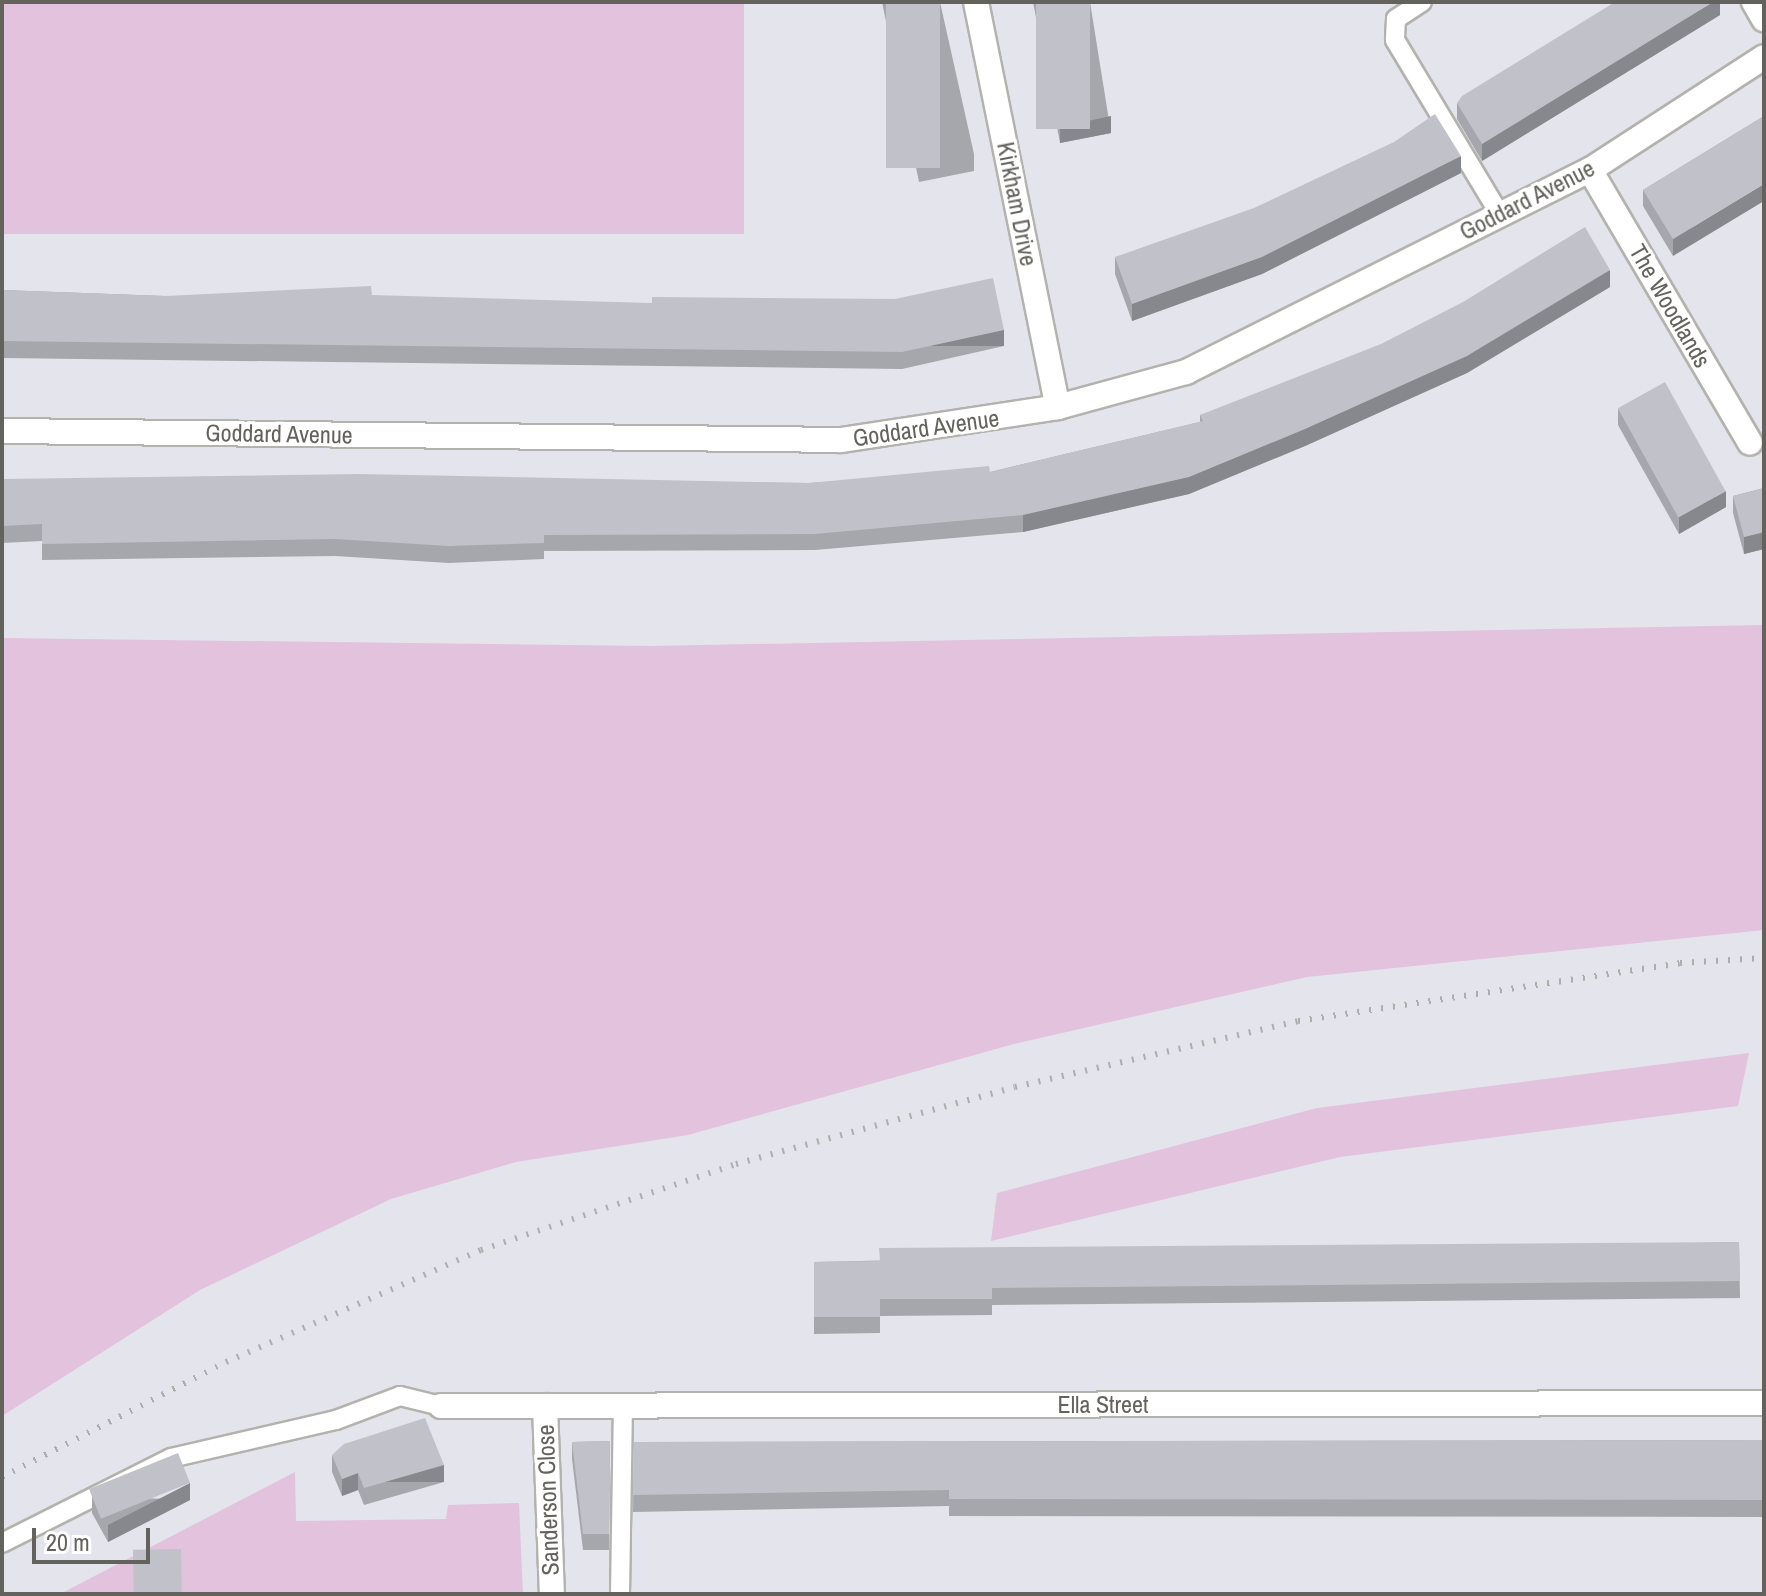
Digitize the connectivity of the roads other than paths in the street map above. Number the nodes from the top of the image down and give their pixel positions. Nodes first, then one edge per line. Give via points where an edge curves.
1 (976, 2) edge
2 (1422, 2) edge
3 (1754, 2) edge
4 (1764, 19) edge
5 (1764, 57) edge
6 (1590, 170) junction
7 (1500, 215) junction
8 (1058, 407) junction
9 (2, 431) edge
10 (1750, 443) dead end
11 (1764, 1403) edge
12 (441, 1406) joint
13 (545, 1406) junction
14 (623, 1406) junction
15 (2, 1543) edge
16 (552, 1594) edge
17 (620, 1594) edge

1 - 8 street, Kirkham Drive
2 - 7 lane via 1396,19 1395,40
3 - 4 street
5 - 6 street, Goddard Avenue
6 - 7 street, Goddard Avenue
6 - 10 street, The Woodlands
7 - 8 street, Goddard Avenue via 1186,372
8 - 9 street, Goddard Avenue via 841,440
11 - 14 street, Ella Street
12 - 13 street, Ella Street
12 - 15 lane via 400,1396 336,1420 171,1458
13 - 14 street, Ella Street
13 - 16 street, Sanderson Close
14 - 17 lane

